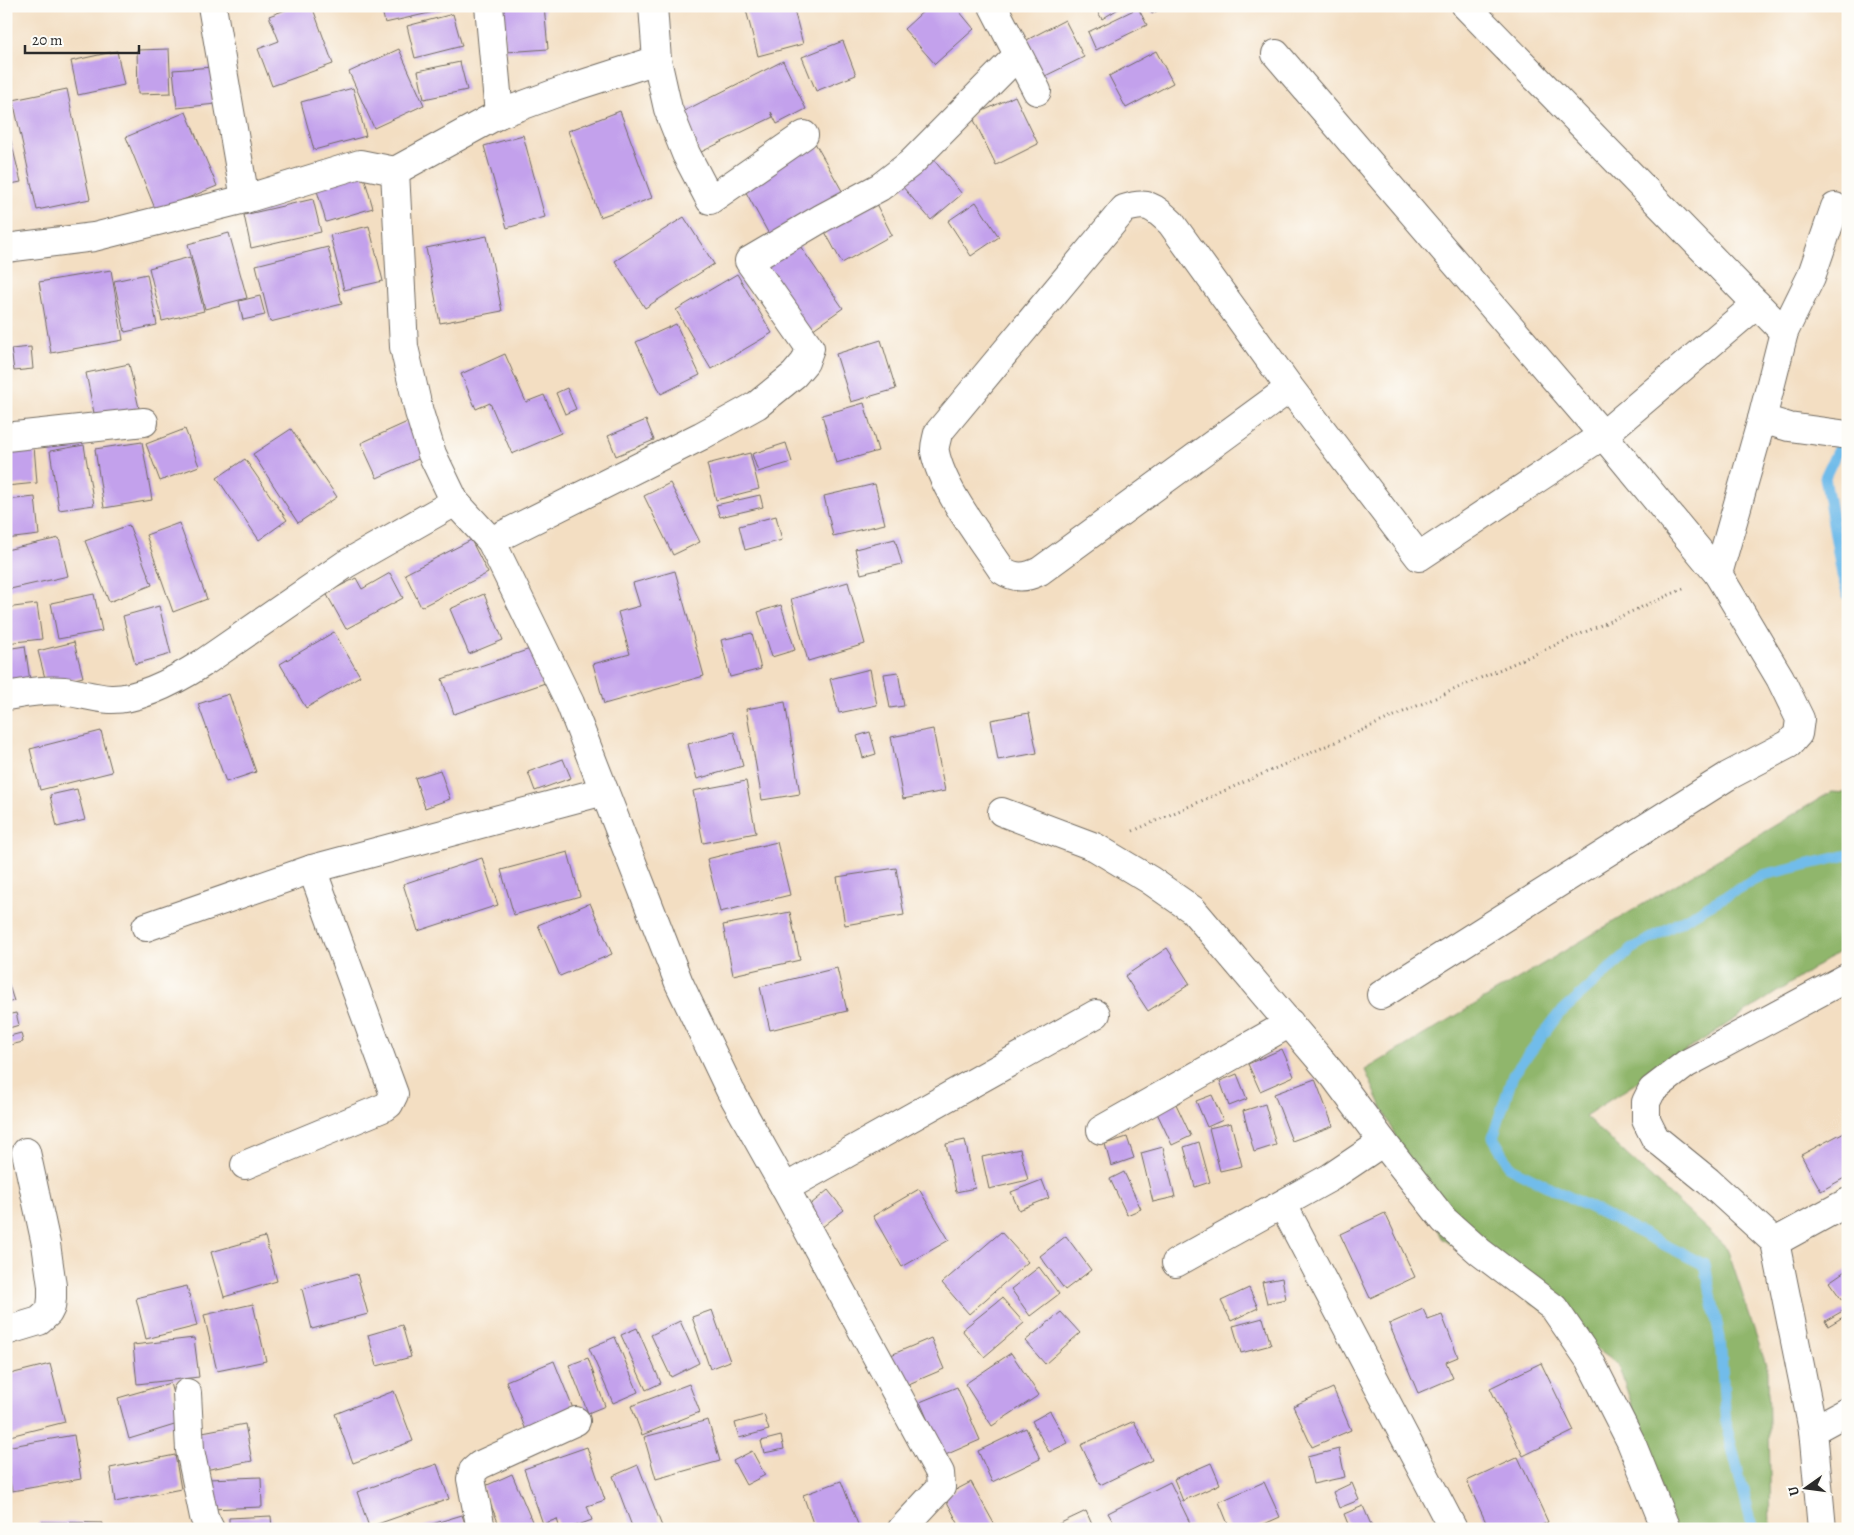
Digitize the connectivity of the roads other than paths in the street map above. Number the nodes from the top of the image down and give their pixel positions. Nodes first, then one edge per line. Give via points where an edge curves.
1 (212, 6) edge
2 (489, 6) edge
3 (653, 6) edge
4 (993, 6) edge
5 (1466, 6) edge
6 (1276, 54) dead end
7 (1018, 55) junction
8 (657, 60) junction
9 (1037, 91) dead end
10 (499, 114) junction
11 (804, 135) dead end
12 (395, 171) junction
13 (245, 199) junction
14 (1835, 207) dead end
15 (6, 248) edge
16 (1757, 304) junction
17 (1784, 332) junction
18 (1290, 388) junction
19 (1762, 419) junction
20 (144, 422) dead end
21 (1603, 435) junction
22 (1848, 435) edge
23 (6, 436) edge
24 (455, 502) junction
25 (491, 541) junction
26 (1718, 574) junction
27 (6, 696) edge
28 (604, 791) junction
29 (1002, 812) dead end
30 (312, 870) junction
31 (146, 927) dead end
32 (1848, 977) edge
33 (1380, 995) dead end
34 (1096, 1014) dead end
35 (1290, 1023) junction
36 (1101, 1130) dead end
37 (1383, 1142) junction
38 (26, 1152) dead end
39 (245, 1165) dead end
40 (785, 1188) junction
41 (1848, 1202) edge
42 (1283, 1205) junction
43 (1775, 1242) junction
44 (1176, 1263) dead end
45 (6, 1331) edge
46 (187, 1392) dead end
47 (1848, 1410) edge
48 (576, 1421) dead end
49 (1813, 1430) junction
50 (210, 1529) edge
51 (481, 1529) edge
52 (902, 1529) edge
53 (1453, 1529) edge
54 (1666, 1529) edge
55 (1822, 1529) edge

1 - 13 street
2 - 10 street
3 - 8 street
4 - 7 street
5 - 16 street
6 - 21 street
7 - 9 street
7 - 25 street via 911,163 880,186 749,261 810,348 805,362 794,375 757,405 701,436
8 - 10 street
8 - 11 street via 668,109 686,154 710,200
10 - 12 street
12 - 13 street via 360,164
12 - 24 street via 404,347 432,454
13 - 15 street via 94,237
14 - 17 street via 1811,277
16 - 17 street
16 - 21 street
17 - 19 street
18 - 18 street via 1029,576 1009,575 1002,570 945,481 935,450 938,433 1124,209 1136,205 1147,205 1170,223
18 - 21 street via 1419,557
19 - 22 street
19 - 26 street
20 - 23 street
21 - 26 street
24 - 25 street
24 - 27 street via 346,564 184,675 154,688 130,697 111,699 53,691
25 - 28 street via 570,703
26 - 33 street via 1780,678 1800,719 1798,734 1788,744 1728,776
28 - 30 street
28 - 40 street via 679,983 730,1090
29 - 35 street via 1095,847 1193,910
30 - 31 street
30 - 39 street via 394,1094 385,1107
32 - 43 street via 1686,1064 1652,1090 1646,1102 1646,1120 1655,1138
34 - 40 street
35 - 36 street
35 - 37 street
37 - 42 street
37 - 54 street via 1444,1220 1554,1308 1589,1359 1619,1417
38 - 45 street via 48,1253 52,1298 44,1318
40 - 52 street via 940,1473 941,1487
41 - 43 street
42 - 44 street
42 - 53 street
43 - 49 street
46 - 50 street via 190,1450 204,1517
47 - 49 street
48 - 51 street via 472,1470
49 - 55 street

